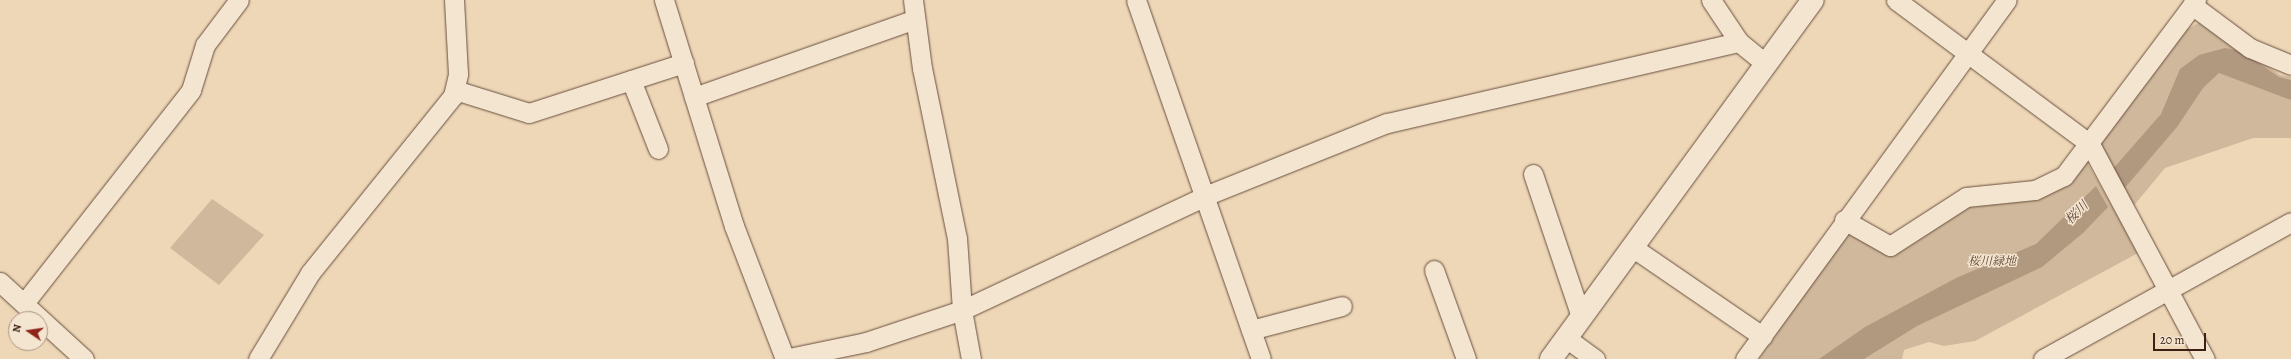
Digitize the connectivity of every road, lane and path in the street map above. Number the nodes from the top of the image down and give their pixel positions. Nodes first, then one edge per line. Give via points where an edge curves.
1 (239, 0) edge
2 (454, 0) edge
3 (664, 0) edge
4 (913, 0) edge
5 (1136, 0) edge
6 (1711, 0) edge
7 (1813, 0) edge
8 (1896, 0) edge
9 (2007, 0) edge
10 (2194, 3) edge
11 (915, 18) junction
12 (1739, 42) junction
13 (1969, 54) junction
14 (684, 63) junction
15 (1766, 64) junction
16 (2291, 65) edge
17 (631, 80) junction
18 (455, 90) junction
19 (694, 97) junction
20 (2090, 144) junction
21 (658, 149) dead end
22 (1533, 174) dead end
23 (1205, 196) junction
24 (1844, 220) junction
25 (2291, 222) edge
26 (1632, 247) junction
27 (1434, 270) dead end
28 (0, 282) edge
29 (2168, 289) junction
30 (25, 302) junction
31 (1342, 306) dead end
32 (962, 310) junction
33 (1581, 317) junction
34 (1251, 330) junction
35 (1762, 336) junction
36 (1566, 338) junction
37 (84, 359) edge
38 (258, 359) edge
39 (785, 359) edge
40 (971, 359) edge
41 (1261, 359) edge
42 (1466, 359) edge
43 (1550, 359) edge
44 (1595, 359) edge
45 (1745, 359) edge
46 (2043, 359) edge
47 (2205, 359) edge

1 - 30 street via 205,45 191,90
2 - 18 street via 458,74
3 - 14 street
4 - 11 street
5 - 23 street
6 - 12 street
7 - 15 street
8 - 13 street
9 - 13 street
10 - 16 street via 2250,48
10 - 20 street
11 - 19 street
11 - 32 street via 956,238
12 - 15 street
12 - 23 street via 1387,123
13 - 20 street
13 - 24 street
14 - 17 street
14 - 19 street
15 - 26 street
17 - 18 street via 529,114
17 - 21 street
18 - 38 street via 310,273
19 - 39 street via 734,226
20 - 24 street via 2064,176 2035,190 1966,197 1890,246
20 - 29 street
22 - 33 street
23 - 32 street
23 - 34 street
24 - 35 street
25 - 29 street
26 - 33 street
26 - 35 street
27 - 42 street
28 - 30 street
29 - 46 street
29 - 47 street
30 - 37 street
31 - 34 street
32 - 39 street via 866,342
32 - 40 street
33 - 36 street
34 - 41 street
35 - 45 street
36 - 43 street
36 - 44 street

